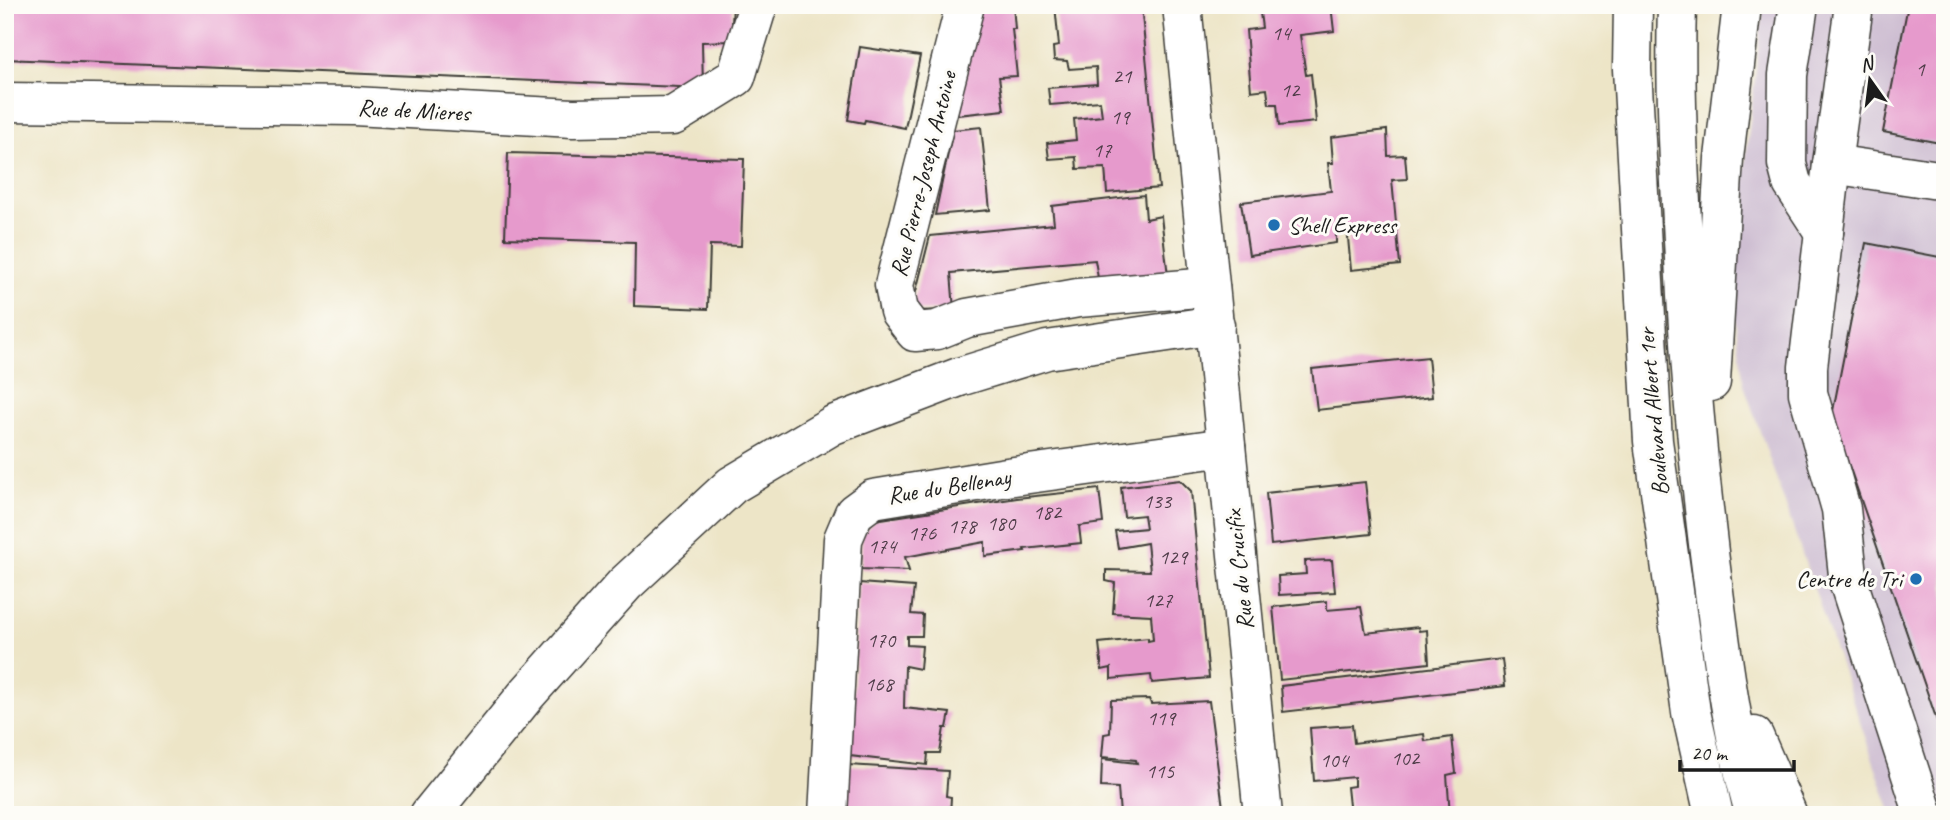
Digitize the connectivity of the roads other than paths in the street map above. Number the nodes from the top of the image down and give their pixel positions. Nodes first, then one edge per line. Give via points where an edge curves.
1 (758, 5) edge
2 (965, 5) edge
3 (1182, 5) edge
4 (1609, 5) edge
5 (1633, 5) edge
6 (1677, 5) edge
7 (1742, 5) edge
8 (1799, 5) edge
9 (1854, 5) edge
10 (5, 102) edge
11 (1636, 151) junction
12 (1832, 164) junction
13 (1945, 181) edge
14 (1824, 232) junction
15 (1210, 286) junction
16 (1214, 325) junction
17 (1226, 447) junction
18 (1699, 474) junction
19 (1722, 655) junction
20 (429, 815) edge
21 (828, 815) edge
22 (1263, 815) edge
23 (1714, 815) edge
24 (1755, 815) edge
25 (1788, 815) edge
26 (1924, 815) edge

1 - 10 main road, Rue de Mieres via 736,77 673,116 573,118 354,106
2 - 15 main road, Rue Pierre-Joseph Antoine via 894,285 899,311 915,332 1078,298
3 - 15 main road
4 - 11 main road
5 - 11 main road, Boulevard Albert 1er
6 - 18 main road, Boulevard Albert 1er via 1680,185
7 - 18 main road via 1724,158 1712,379
8 - 14 main road via 1788,75 1787,164 1792,183
9 - 12 main road
11 - 23 main road, Boulevard Albert 1er via 1653,441 1691,712
12 - 13 main road
12 - 14 main road
14 - 26 main road via 1808,393 1841,509 1849,584
15 - 16 main road
16 - 17 main road, Rue du Crucifix
16 - 20 main road via 1046,350 959,377 833,425 732,485 625,584 527,694
17 - 21 main road, Rue du Bellenay via 873,499 854,513 843,540
17 - 22 main road, Rue du Crucifix
18 - 19 main road, Boulevard Albert 1er
19 - 24 main road, Boulevard Albert 1er
19 - 25 main road

